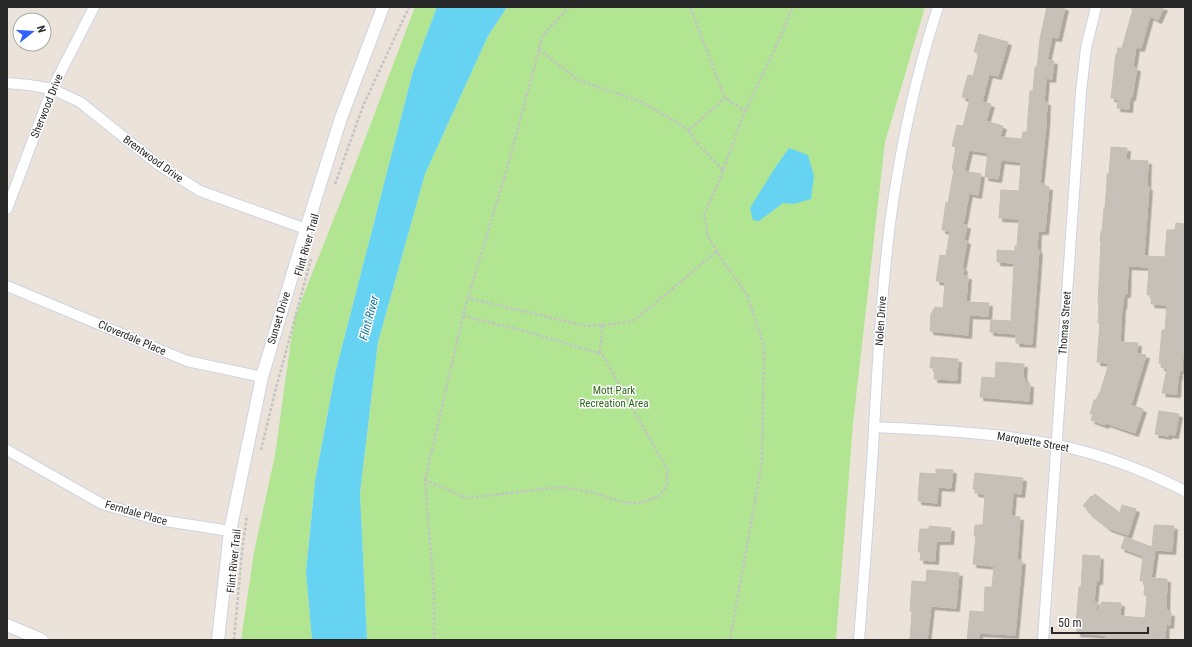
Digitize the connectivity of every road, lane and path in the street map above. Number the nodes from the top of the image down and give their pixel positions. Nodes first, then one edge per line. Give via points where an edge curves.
1 (94, 7) edge
2 (383, 7) edge
3 (409, 7) edge
4 (569, 7) edge
5 (690, 7) edge
6 (794, 7) edge
7 (938, 7) edge
8 (1096, 7) edge
9 (539, 49) junction
10 (7, 83) edge
11 (52, 89) junction
12 (725, 98) junction
13 (745, 111) junction
14 (689, 130) junction
15 (723, 171) junction
16 (333, 187) dead end
17 (7, 209) edge
18 (306, 229) junction
19 (717, 251) junction
20 (313, 252) dead end
21 (7, 286) edge
22 (468, 298) junction
23 (463, 316) junction
24 (602, 325) junction
25 (600, 353) junction
26 (262, 377) junction
27 (874, 427) junction
28 (1056, 445) junction
29 (7, 450) edge
30 (260, 454) dead end
31 (425, 480) junction
32 (1185, 491) edge
33 (248, 510) dead end
34 (230, 531) junction
35 (7, 625) edge
36 (42, 640) edge
37 (218, 640) edge
38 (234, 640) edge
39 (434, 640) edge
40 (730, 640) edge
41 (859, 640) edge
42 (1043, 640) edge

1 - 11 street, Sherwood Drive
2 - 18 street, Sunset Drive via 341,118
3 - 16 path via 363,106
4 - 9 path via 543,35
5 - 12 path
6 - 13 path
7 - 27 street, Nolen Drive via 918,78 895,190 886,262
8 - 28 street, Thomas Street via 1086,48 1081,92
9 - 14 path via 578,80 642,102
9 - 22 path
10 - 11 street, Brentwood Drive
11 - 17 street, Sherwood Drive
11 - 18 street, Brentwood Drive via 80,102 156,163 200,191
12 - 13 path
12 - 14 path
13 - 15 path
14 - 15 path via 694,140
15 - 19 path via 704,215 708,236
18 - 26 street, Sunset Drive
19 - 24 path via 634,320
19 - 40 path via 747,295 764,346 762,462
20 - 30 path, Flint River Trail
21 - 26 street, Cloverdale Place via 187,361
22 - 23 path
22 - 24 path via 586,326
23 - 25 path
23 - 31 path
24 - 25 path
25 - 31 path via 667,469 667,486 658,497 639,503 623,502 591,492 562,487 467,498
26 - 34 street, Sunset Drive
27 - 28 street, Marquette Street via 1019,438
27 - 41 street, Nolen Drive
28 - 32 street, Marquette Street via 1117,462
28 - 42 street, Thomas Street
29 - 34 street, Ferndale Place via 102,504 159,520
31 - 39 path via 434,592
33 - 38 path, Flint River Trail
34 - 37 street, Sunset Drive
35 - 36 street

